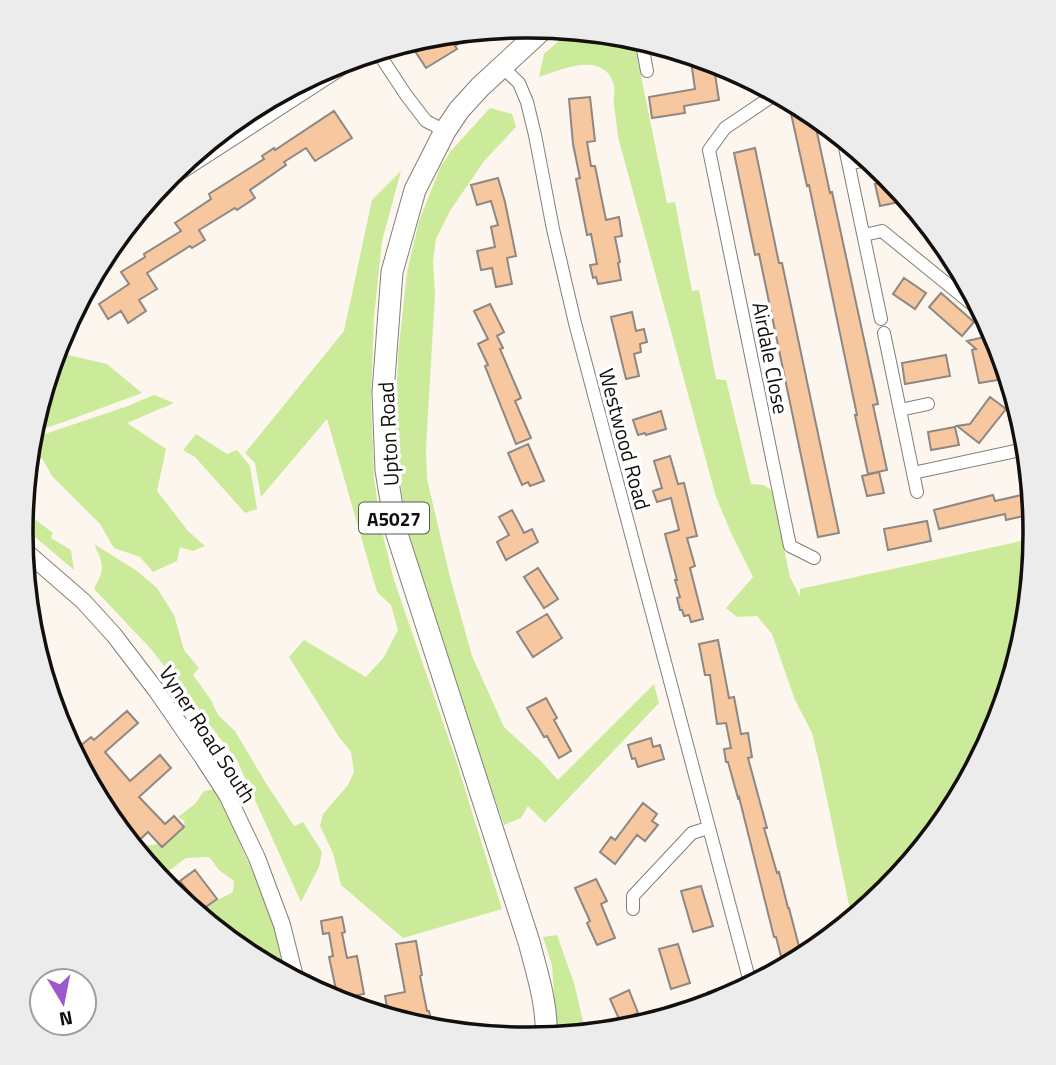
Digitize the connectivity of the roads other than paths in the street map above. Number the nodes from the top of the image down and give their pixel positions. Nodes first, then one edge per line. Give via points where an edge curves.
1 (532, 38) edge
2 (643, 52) edge
3 (383, 60) edge
4 (501, 66) junction
5 (647, 71) dead end
6 (315, 86) edge
7 (767, 100) edge
8 (445, 131) junction
9 (210, 154) edge
10 (847, 155) edge
11 (856, 162) edge
12 (849, 164) junction
13 (864, 235) junction
14 (962, 296) edge
15 (881, 319) dead end
16 (884, 333) dead end
17 (928, 404) dead end
18 (900, 410) junction
19 (1016, 451) edge
20 (913, 473) junction
21 (917, 492) dead end
22 (34, 558) edge
23 (814, 558) dead end
24 (708, 828) junction
25 (633, 909) dead end
26 (293, 967) edge
27 (748, 975) edge
28 (547, 1026) edge

1 - 4 main road, Upton Road / A5027
2 - 5 street
3 - 8 street via 426,121
4 - 8 main road, Upton Road / A5027
4 - 24 street, Westwood Road via 519,83 536,135 575,323
6 - 9 street
7 - 23 street, Airdale Close via 724,128 709,150 790,546
8 - 28 main road, Upton Road / A5027 via 415,190 392,272 383,392 386,470 397,531 529,942
10 - 12 street
11 - 12 street
12 - 13 street
13 - 14 street via 882,232
13 - 15 street
16 - 18 street
17 - 18 street
18 - 20 street
19 - 20 street
20 - 21 street
22 - 26 street, Vyner Road South via 114,635 227,795 257,858
24 - 25 street via 692,833 634,896
24 - 27 street, Westwood Road

